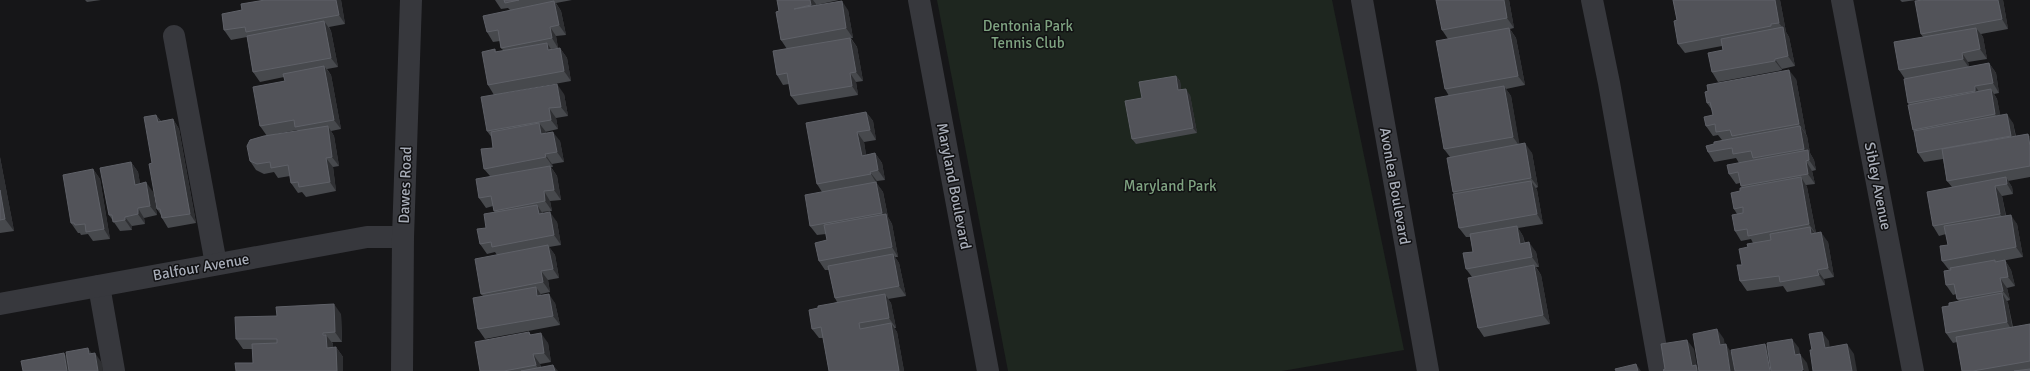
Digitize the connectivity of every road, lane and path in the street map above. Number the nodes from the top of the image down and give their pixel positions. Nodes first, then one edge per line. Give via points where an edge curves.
1 (411, 0) edge
2 (919, 0) edge
3 (1362, 0) edge
4 (1592, 0) edge
5 (1842, 0) edge
6 (174, 36) dead end
7 (403, 237) junction
8 (216, 264) junction
9 (99, 286) junction
10 (0, 304) edge
11 (114, 371) edge
12 (402, 371) edge
13 (988, 371) edge
14 (1428, 371) edge
15 (1660, 371) edge
16 (1913, 371) edge

1 - 7 street, Dawes Road
2 - 13 street, Maryland Boulevard
3 - 14 street, Avonlea Boulevard
4 - 15 street
5 - 16 street, Sibley Avenue
6 - 8 street
7 - 8 street, Balfour Avenue via 367,237
7 - 12 street, Dawes Road
8 - 9 street, Balfour Avenue
9 - 10 street, Balfour Avenue
9 - 11 street

